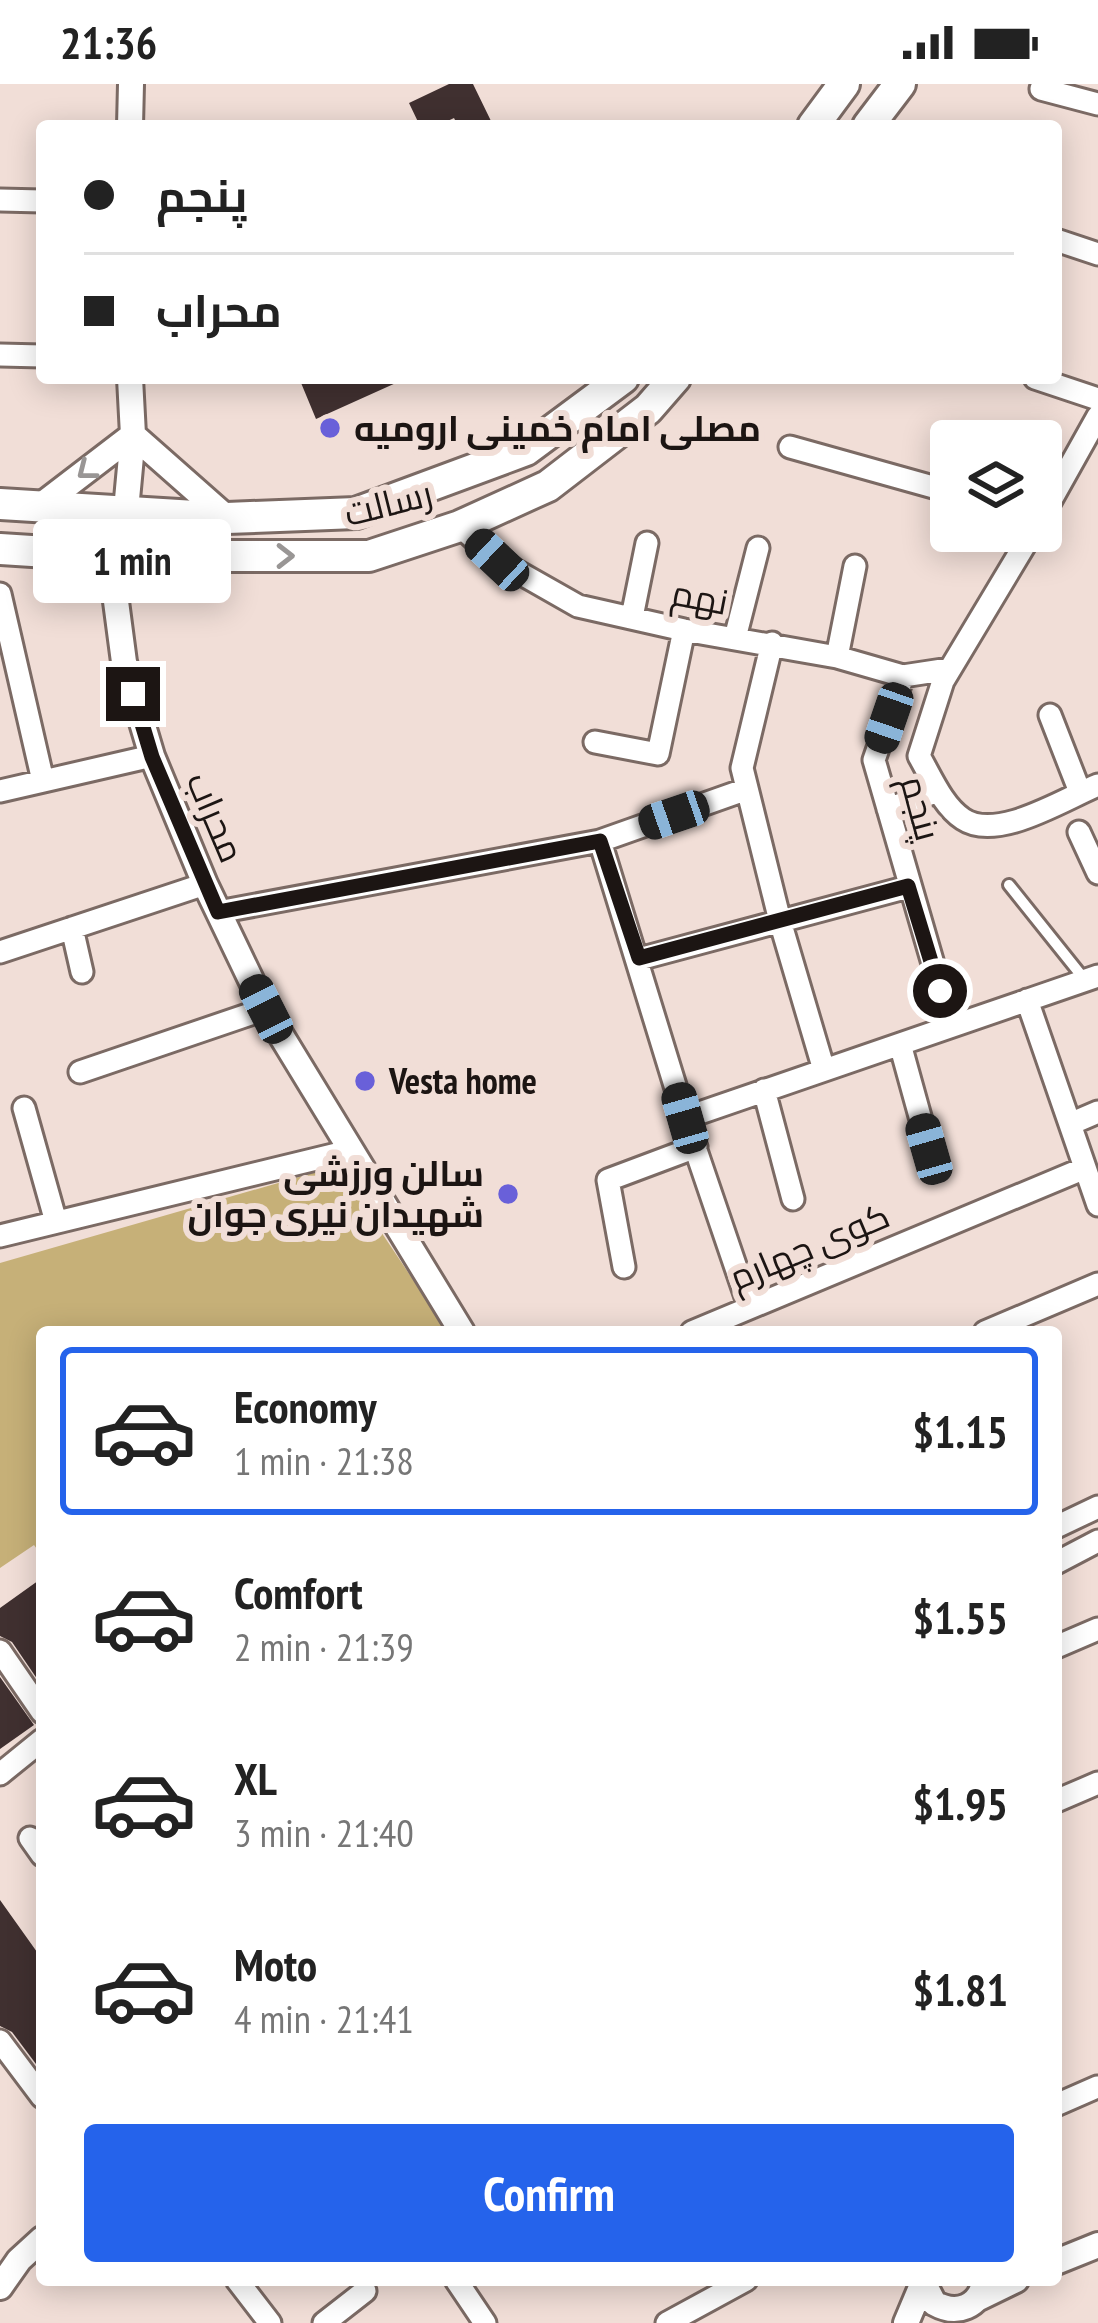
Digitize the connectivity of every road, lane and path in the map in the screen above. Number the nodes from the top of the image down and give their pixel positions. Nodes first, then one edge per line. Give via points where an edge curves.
1 (130, 84) edge
2 (844, 84) edge
3 (900, 84) edge
4 (1041, 89) dead end
5 (1098, 104) edge
6 (130, 120) edge
7 (817, 120) edge
8 (873, 120) edge
9 (0, 200) edge
10 (36, 202) edge
11 (1062, 242) edge
12 (1098, 254) edge
13 (0, 355) edge
14 (36, 356) edge
15 (130, 384) edge
16 (615, 384) edge
17 (670, 384) edge
18 (1053, 384) edge
19 (1098, 399) edge
20 (1098, 416) edge
21 (133, 435) junction
22 (790, 447) dead end
23 (1062, 480) edge
24 (930, 486) edge
25 (0, 504) edge
26 (39, 507) junction
27 (127, 510) junction
28 (356, 513) junction
29 (227, 518) junction
30 (460, 526) junction
31 (647, 543) dead end
32 (758, 548) dead end
33 (0, 549) edge
34 (1020, 552) edge
35 (110, 556) junction
36 (369, 556) junction
37 (855, 566) dead end
38 (0, 594) edge
39 (632, 617) junction
40 (684, 630) junction
41 (735, 638) junction
42 (772, 643) junction
43 (837, 657) junction
44 (950, 670) junction
45 (903, 676) junction
46 (1050, 715) dead end
47 (595, 742) dead end
48 (152, 757) junction
49 (44, 781) junction
50 (747, 788) junction
51 (1089, 789) edge
52 (0, 790) edge
53 (938, 791) junction
54 (888, 809) junction
55 (1079, 832) dead end
56 (600, 841) junction
57 (1098, 873) edge
58 (205, 884) junction
59 (1009, 884) dead end
60 (908, 886) junction
61 (218, 912) junction
62 (780, 921) junction
63 (72, 928) junction
64 (0, 952) edge
65 (639, 958) junction
66 (82, 972) dead end
67 (1092, 978) edge
68 (1027, 1000) junction
69 (266, 1009) junction
70 (952, 1026) junction
71 (900, 1044) junction
72 (824, 1070) junction
73 (80, 1072) dead end
74 (764, 1090) junction
75 (24, 1108) dead end
76 (1098, 1112) edge
77 (685, 1118) junction
78 (1070, 1124) junction
79 (696, 1147) junction
80 (929, 1149) dead end
81 (350, 1151) junction
82 (1085, 1168) junction
83 (794, 1198) dead end
84 (1098, 1204) edge
85 (56, 1222) junction
86 (0, 1236) edge
87 (624, 1267) dead end
88 (1098, 1284) edge
89 (749, 1306) junction
90 (458, 1326) edge
91 (705, 1326) edge
92 (1000, 1326) edge
93 (1098, 1507) edge
94 (1062, 1524) edge
95 (1098, 1541) edge
96 (1062, 1560) edge
97 (1098, 1629) edge
98 (1062, 1644) edge
99 (0, 1651) edge
100 (36, 1703) edge
101 (36, 1745) edge
102 (0, 1774) edge
103 (1098, 1783) edge
104 (1062, 1798) edge
105 (0, 2041) edge
106 (1097, 2087) edge
107 (36, 2089) edge
108 (1062, 2102) edge
109 (1098, 2245) edge
110 (10, 2255) edge
111 (1062, 2259) edge
112 (242, 2286) edge
113 (461, 2286) edge
114 (735, 2286) edge
115 (921, 2286) edge
116 (924, 2286) edge
117 (1003, 2286) edge
118 (0, 2287) edge
119 (365, 2291) dead end
120 (970, 2302) edge
121 (270, 2323) edge
122 (324, 2323) edge
123 (485, 2323) edge
124 (667, 2323) edge
125 (906, 2323) edge

1 - 6 street
2 - 7 main road
3 - 8 main road
4 - 5 street
9 - 10 street
11 - 12 street
13 - 14 street
15 - 21 street
16 - 28 main road, رسالت via 526,450
17 - 30 main road, رسالت via 548,486
18 - 19 street
20 - 23 street
21 -> 26 street
21 - 27 street
21 - 29 street
22 - 24 street
25 - 26 main road, رسالت
26 - 27 main road, رسالت
27 - 29 main road, رسالت
28 - 29 main road, رسالت
28 - 36 main road
30 - 36 main road, رسالت
30 - 39 street, نهم via 534,584 578,606
31 - 39 street
32 - 41 street
33 - 35 main road, رسالت
34 - 44 street
35 -> 36 main road, رسالت
35 - 48 street, محراب via 124,662
37 - 43 street
38 - 49 street
39 - 40 street, نهم
40 - 41 street, نهم
40 - 47 street via 658,754
41 - 42 street, نهم
42 - 43 street, نهم
42 - 50 street via 742,768
43 - 45 street, نهم
44 - 45 street, نهم
44 - 53 street via 920,756
45 - 54 street, پنجم via 874,760
46 - 51 street
48 - 49 street
48 - 58 street, محراب
49 - 52 street
50 - 56 street
50 - 62 street
51 - 53 street via 1001,828 965,821
53 - 54 street
54 - 60 street, پنجم
55 - 57 street
56 - 61 street
56 - 65 street
58 - 61 street, محراب
58 - 63 street
59 - 67 lane
60 - 62 street
60 - 70 street, پنجم
61 - 69 street, محراب
62 - 65 street
62 - 72 street
63 - 64 street
63 - 66 street
65 - 77 street
67 - 68 street
68 - 70 street
68 - 78 street
69 - 73 street
69 - 81 street, محراب
70 - 71 street
71 - 72 street
71 - 80 street
72 - 74 street
74 - 77 street
74 - 83 street
75 - 85 street
76 - 78 street
77 - 79 street
78 - 82 street
79 - 87 street via 608,1180
79 - 89 street
81 - 85 street
81 - 90 street, محراب
82 - 84 street
82 - 89 street, کوی چهارم
85 - 86 street
88 - 92 street
89 - 91 street, کوی چهارم
93 - 94 street
95 - 96 street
97 - 98 street
99 - 100 street
101 - 102 street
103 - 104 street
105 - 107 street
106 - 108 street
109 - 111 street
110 - 118 street
112 - 121 street
113 - 123 street
114 - 124 street
115 - 125 street
116 - 120 street via 943,2308
117 - 120 street
119 - 122 street

